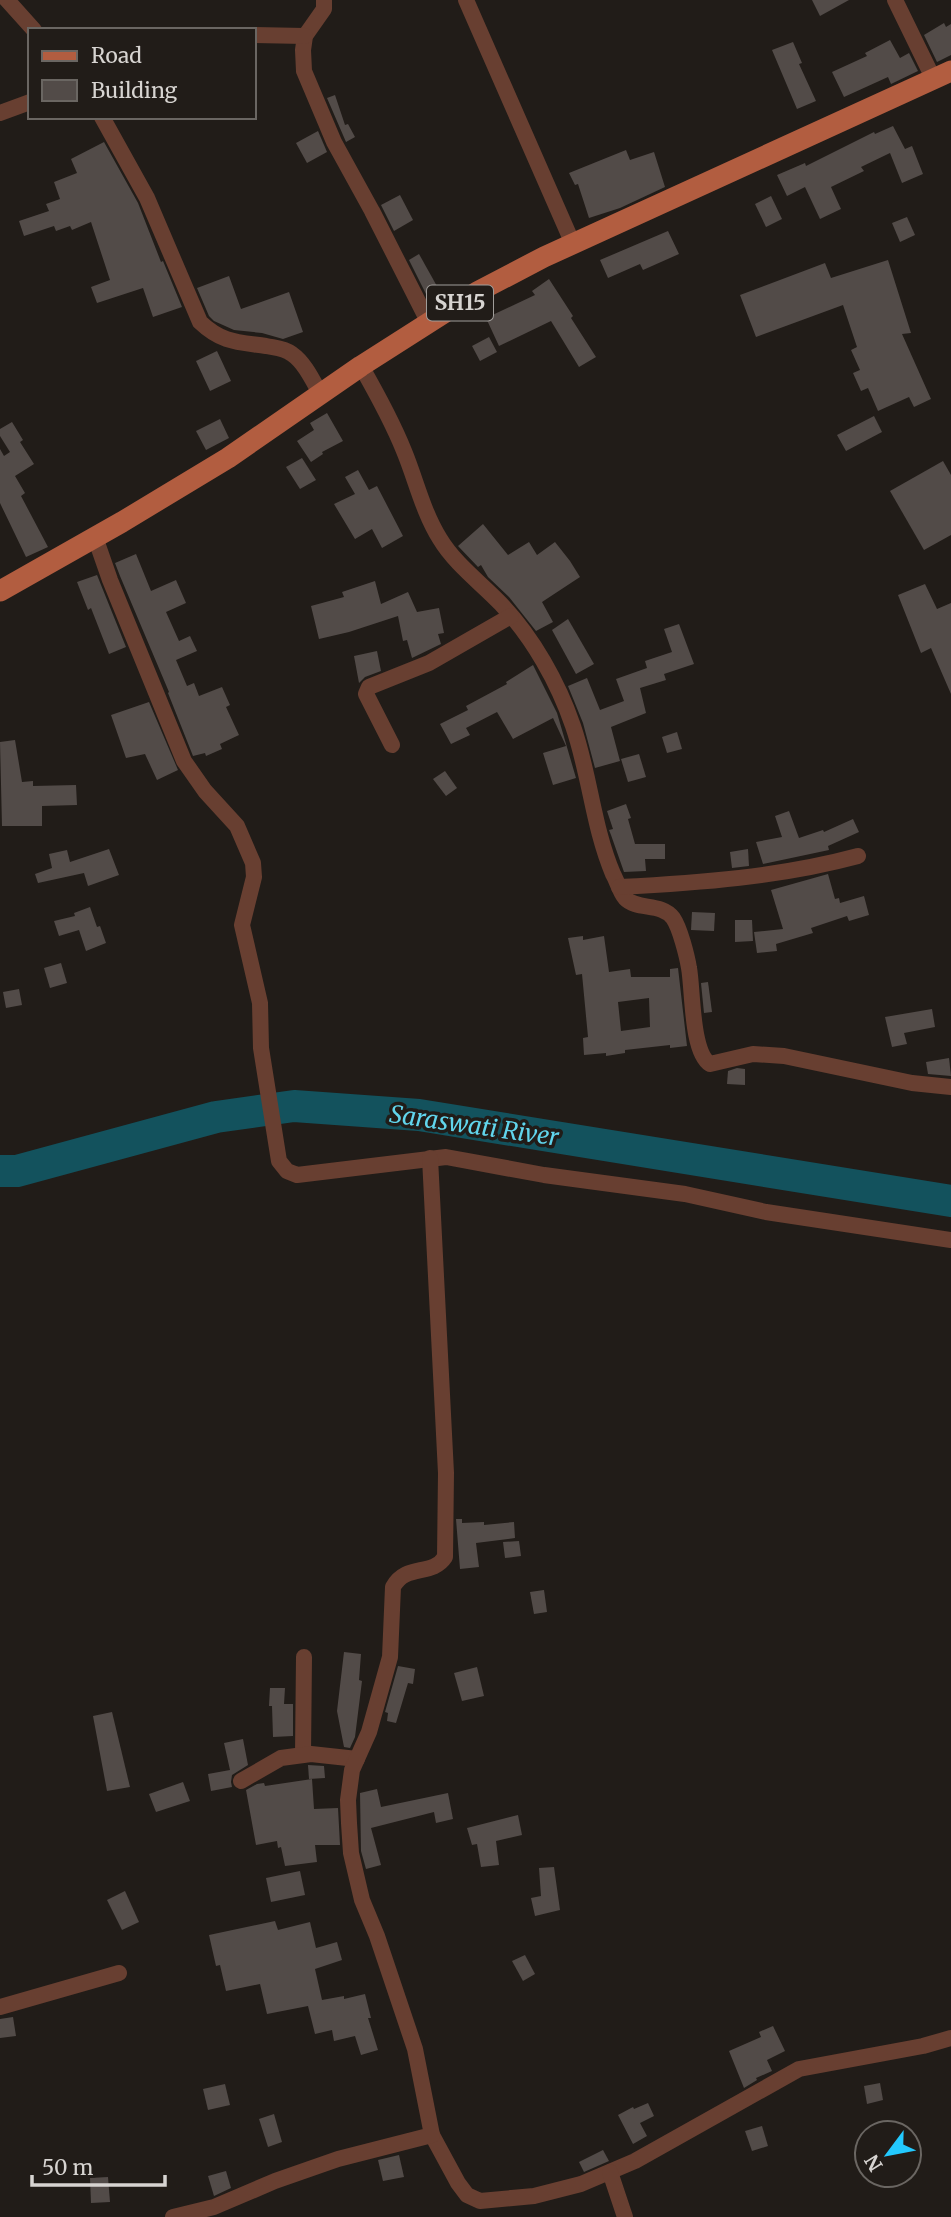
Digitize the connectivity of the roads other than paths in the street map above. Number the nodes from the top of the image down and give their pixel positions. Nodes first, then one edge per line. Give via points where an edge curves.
1 (8, 0) edge
2 (324, 0) edge
3 (466, 0) edge
4 (895, 0) edge
5 (32, 28) edge
6 (256, 35) edge
7 (305, 36) junction
8 (943, 75) edge
9 (28, 103) edge
10 (0, 113) edge
11 (103, 119) edge
12 (573, 244) junction
13 (429, 323) junction
14 (361, 366) junction
15 (321, 395) junction
16 (96, 537) junction
17 (0, 591) edge
18 (510, 616) junction
19 (392, 745) dead end
20 (858, 856) dead end
21 (619, 887) junction
22 (951, 1087) edge
23 (430, 1158) junction
24 (951, 1240) edge
25 (304, 1657) dead end
26 (303, 1754) junction
27 (357, 1759) junction
28 (241, 1781) dead end
29 (119, 1973) dead end
30 (0, 2007) edge
31 (951, 2038) edge
32 (432, 2135) junction
33 (610, 2172) junction
34 (173, 2217) edge
35 (625, 2217) edge

1 - 5 street
2 - 7 street via 324,9
3 - 12 street
4 - 8 street
6 - 7 street
7 - 13 street via 304,71 334,142
8 - 12 main road, SH15
9 - 10 street
11 - 15 street via 147,198 200,322 230,342 283,349 294,355
12 - 13 main road, SH15 via 498,281
13 - 14 main road, SH15
14 - 15 main road, SH15
14 - 18 street via 441,541
15 - 16 main road, SH15 via 228,458
16 - 17 main road, SH15
16 - 23 street via 184,761 237,826 253,863 242,925 260,1003 261,1048 279,1161 297,1175
18 - 19 street via 429,663 367,690
18 - 21 street via 550,674 573,726 605,854
20 - 21 street via 776,874
21 - 22 street via 625,898 660,909 676,923 689,968 697,1034 710,1064 753,1054 784,1056
23 - 24 street via 685,1194 766,1212
23 - 27 street via 446,1473 445,1557 433,1567 405,1573 393,1587 390,1657
25 - 26 street
26 - 27 street
26 - 28 street via 281,1758
27 - 32 street via 348,1800 351,1853 362,1900 415,2049
29 - 30 street
31 - 33 street via 799,2069
32 - 33 street via 458,2183 467,2195 480,2201 534,2196
32 - 34 street via 338,2159 214,2207
33 - 35 street

